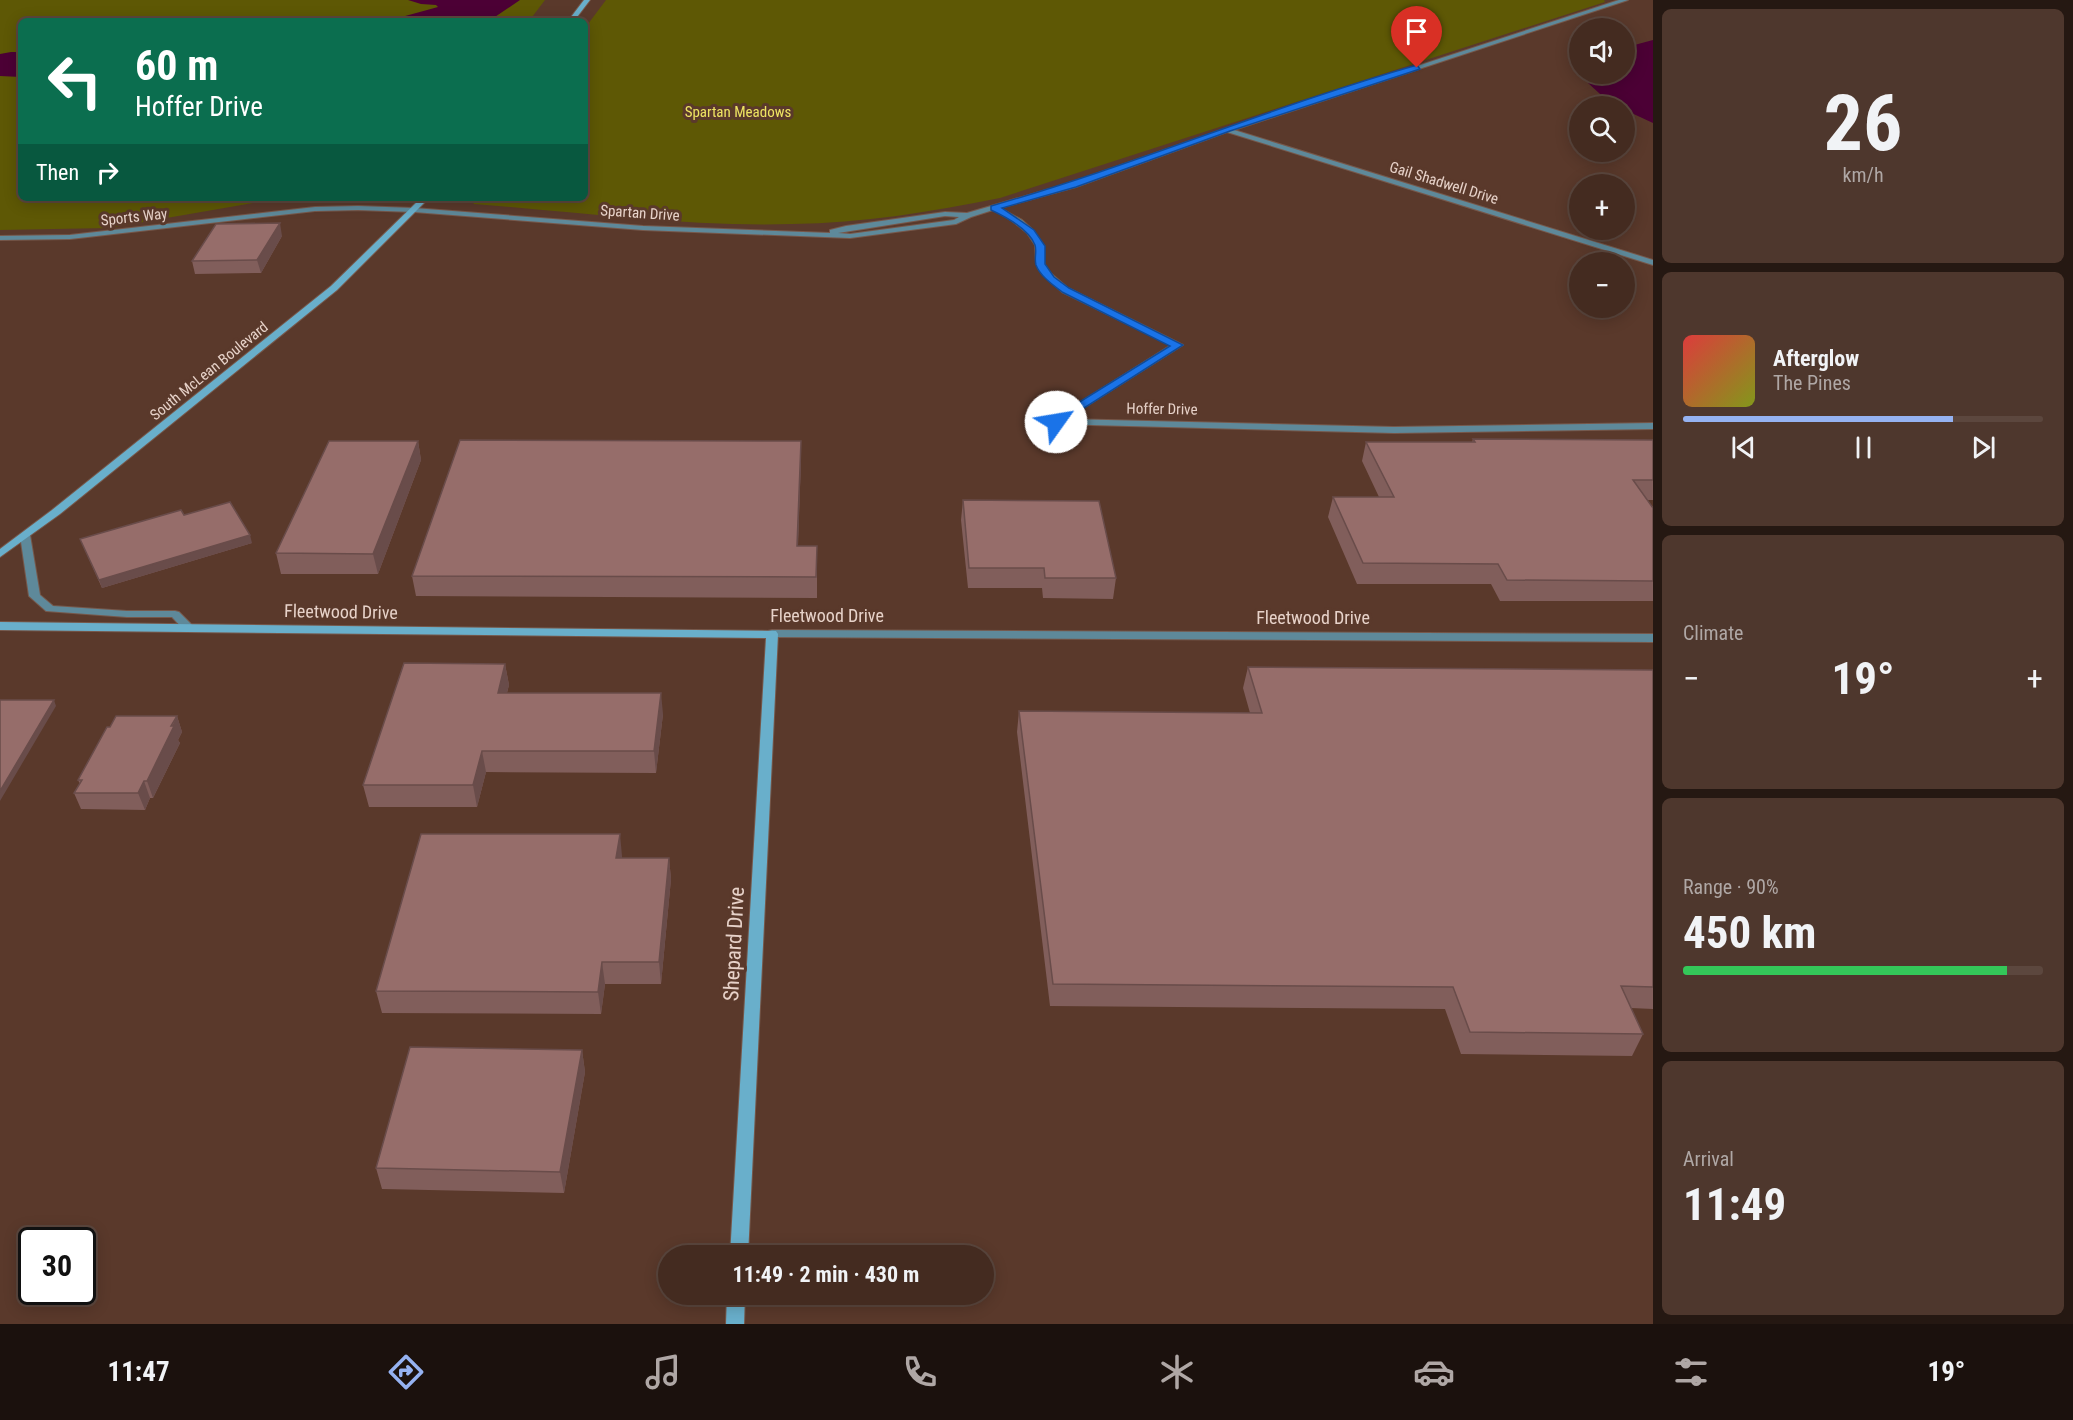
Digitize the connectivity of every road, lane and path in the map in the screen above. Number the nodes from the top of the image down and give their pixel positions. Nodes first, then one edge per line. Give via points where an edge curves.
1 (587, 0) edge
2 (1626, 0) edge
3 (573, 18) edge
4 (1227, 130) junction
5 (422, 201) edge
6 (994, 208) junction
7 (414, 210) junction
8 (0, 238) edge
9 (1653, 263) edge
10 (1653, 426) edge
11 (25, 535) junction
12 (0, 554) edge
13 (0, 626) edge
14 (189, 628) junction
15 (772, 634) junction
16 (1653, 638) edge
17 (740, 1245) edge
18 (736, 1305) edge
19 (735, 1324) edge

1 - 3 street
2 - 4 street, Spartan Drive
4 - 6 street, Spartan Drive via 1073,185
4 - 9 street, Gail Shadwell Drive
5 - 7 street, South McLean Boulevard
6 - 7 street, Spartan Drive via 956,222 850,236 642,228
6 - 10 street, Hoffer Drive via 1031,232 1040,246 1040,264 1065,290 1178,345 1056,422 1394,430
7 - 8 street, Sports Way via 315,209 70,237
7 - 11 street, South McLean Boulevard via 334,288
11 - 12 street, South McLean Boulevard
11 - 14 street via 35,596 50,609 175,614
13 - 14 street, Fleetwood Drive
14 - 15 street, Fleetwood Drive
15 - 16 street, Fleetwood Drive
15 - 17 street, Shepard Drive
18 - 19 street

